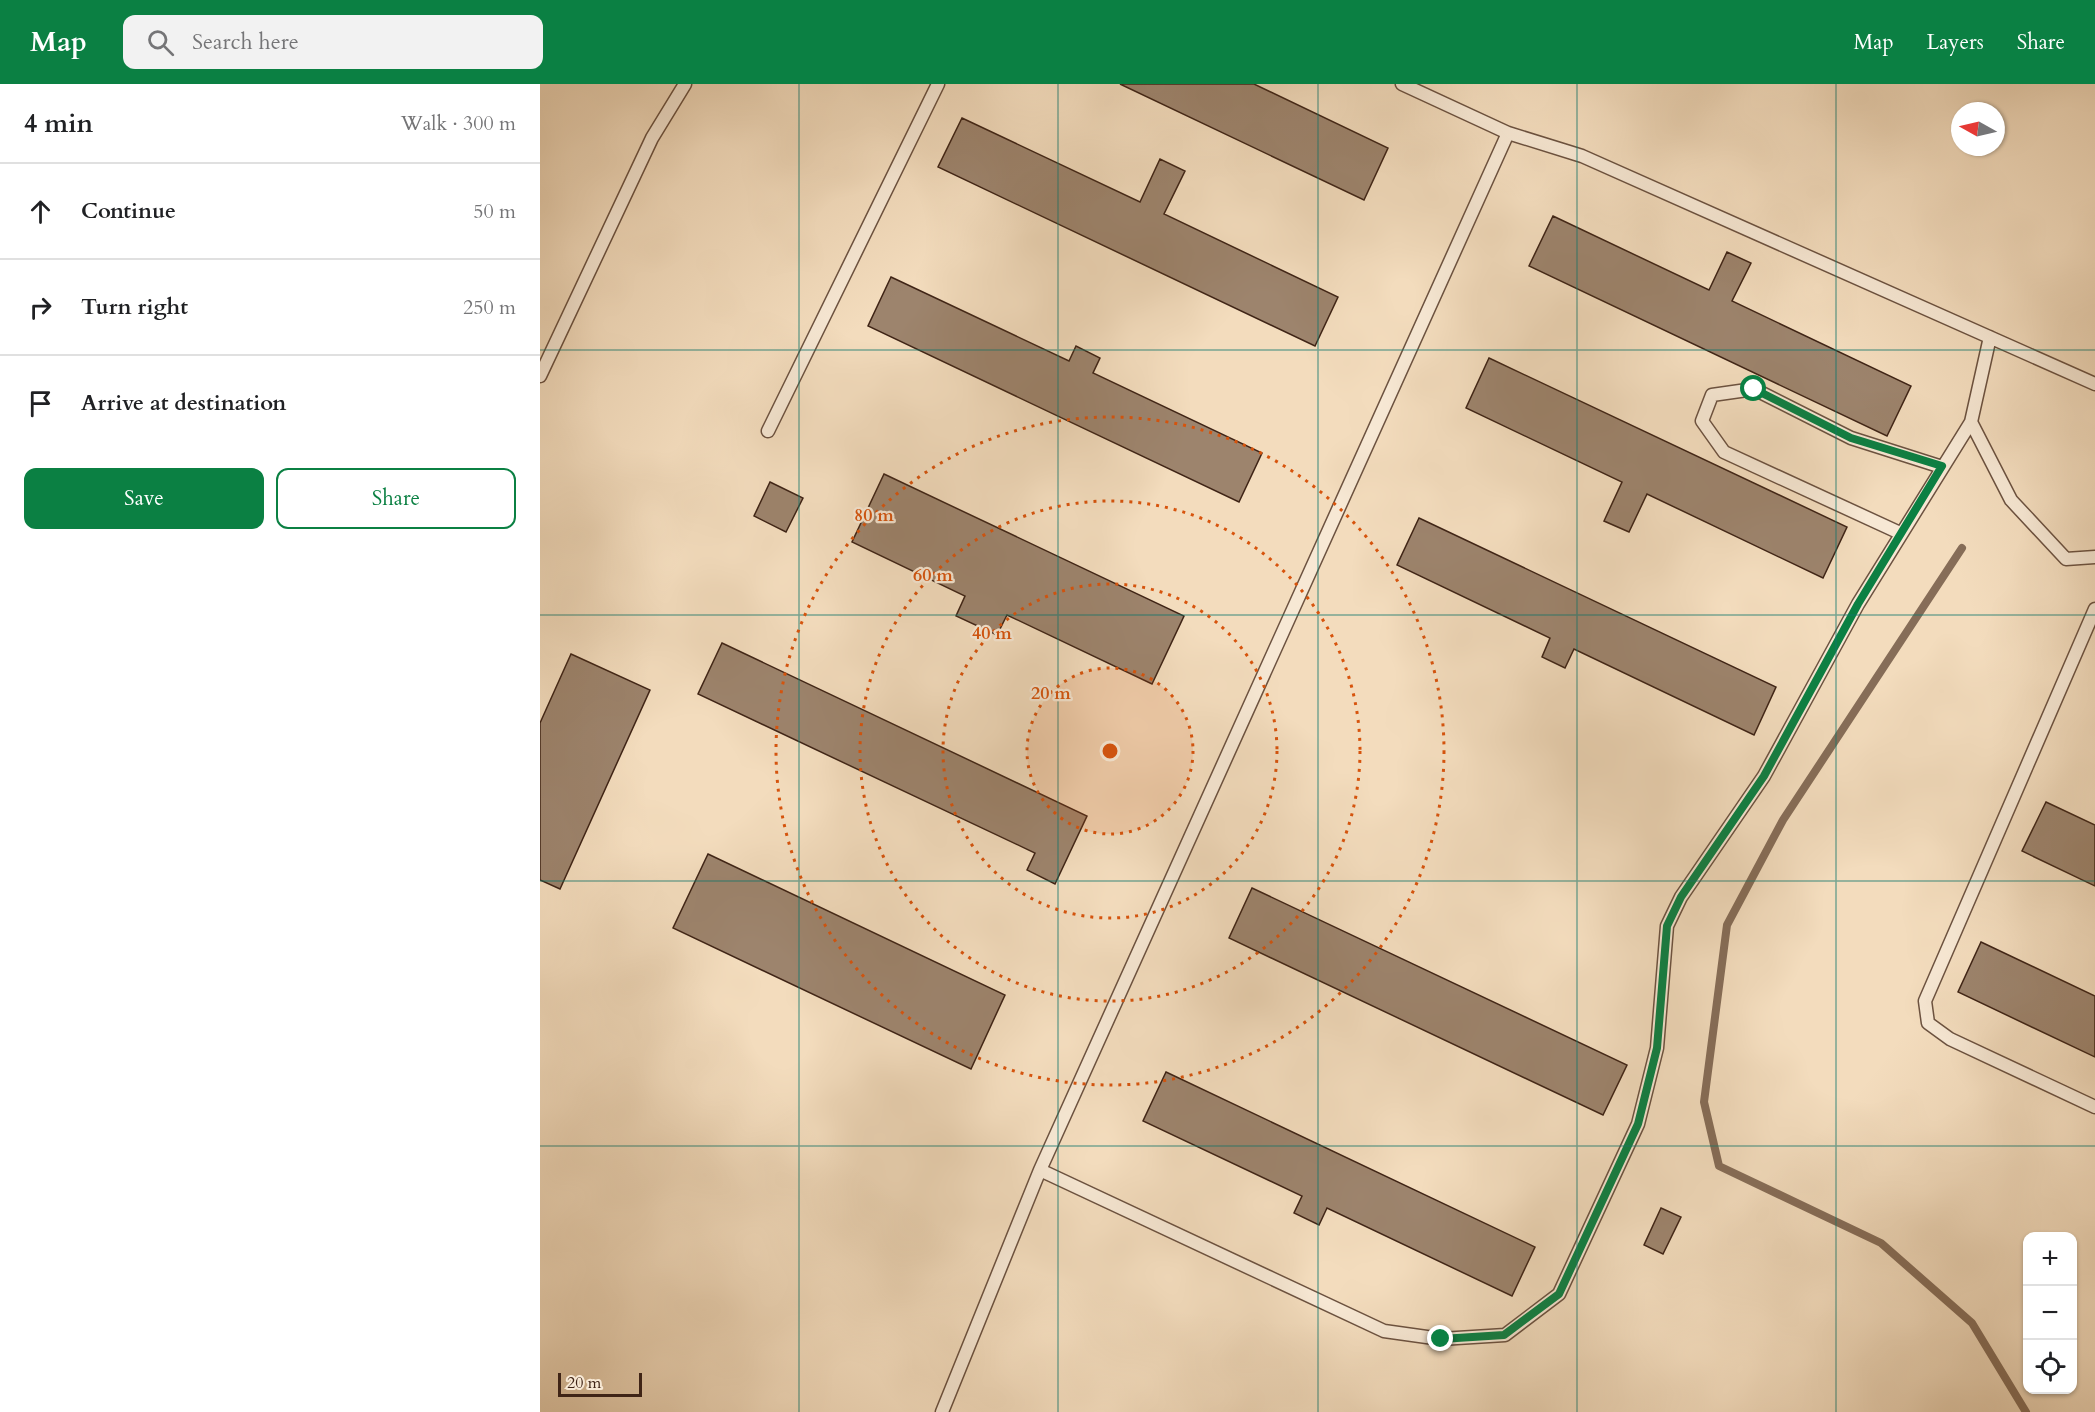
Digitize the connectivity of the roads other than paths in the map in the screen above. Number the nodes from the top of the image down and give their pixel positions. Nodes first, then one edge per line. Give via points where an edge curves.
1 (685, 84) edge
2 (938, 84) edge
3 (1402, 84) edge
4 (1508, 133) junction
5 (1990, 337) junction
6 (540, 376) edge
7 (2095, 384) edge
8 (1971, 423) junction
9 (768, 431) dead end
10 (1942, 466) junction
11 (1900, 533) junction
12 (2095, 557) edge
13 (2095, 609) edge
14 (2095, 1107) edge
15 (1040, 1170) junction
16 (942, 1412) edge

1 - 6 lane via 652,138
2 - 9 lane
3 - 4 lane
4 - 5 lane via 1582,156
4 - 15 lane
5 - 7 lane
5 - 8 lane
8 - 10 lane
8 - 12 lane via 2011,500 2066,559
10 - 11 lane
10 - 11 lane via 1851,438 1754,389 1712,395 1702,422 1724,452
11 - 15 lane via 1764,776 1681,897 1667,926 1657,1048 1638,1124 1559,1294 1504,1335 1441,1339 1384,1331
13 - 14 lane via 1925,1000 1928,1023 1950,1039
15 - 16 lane

